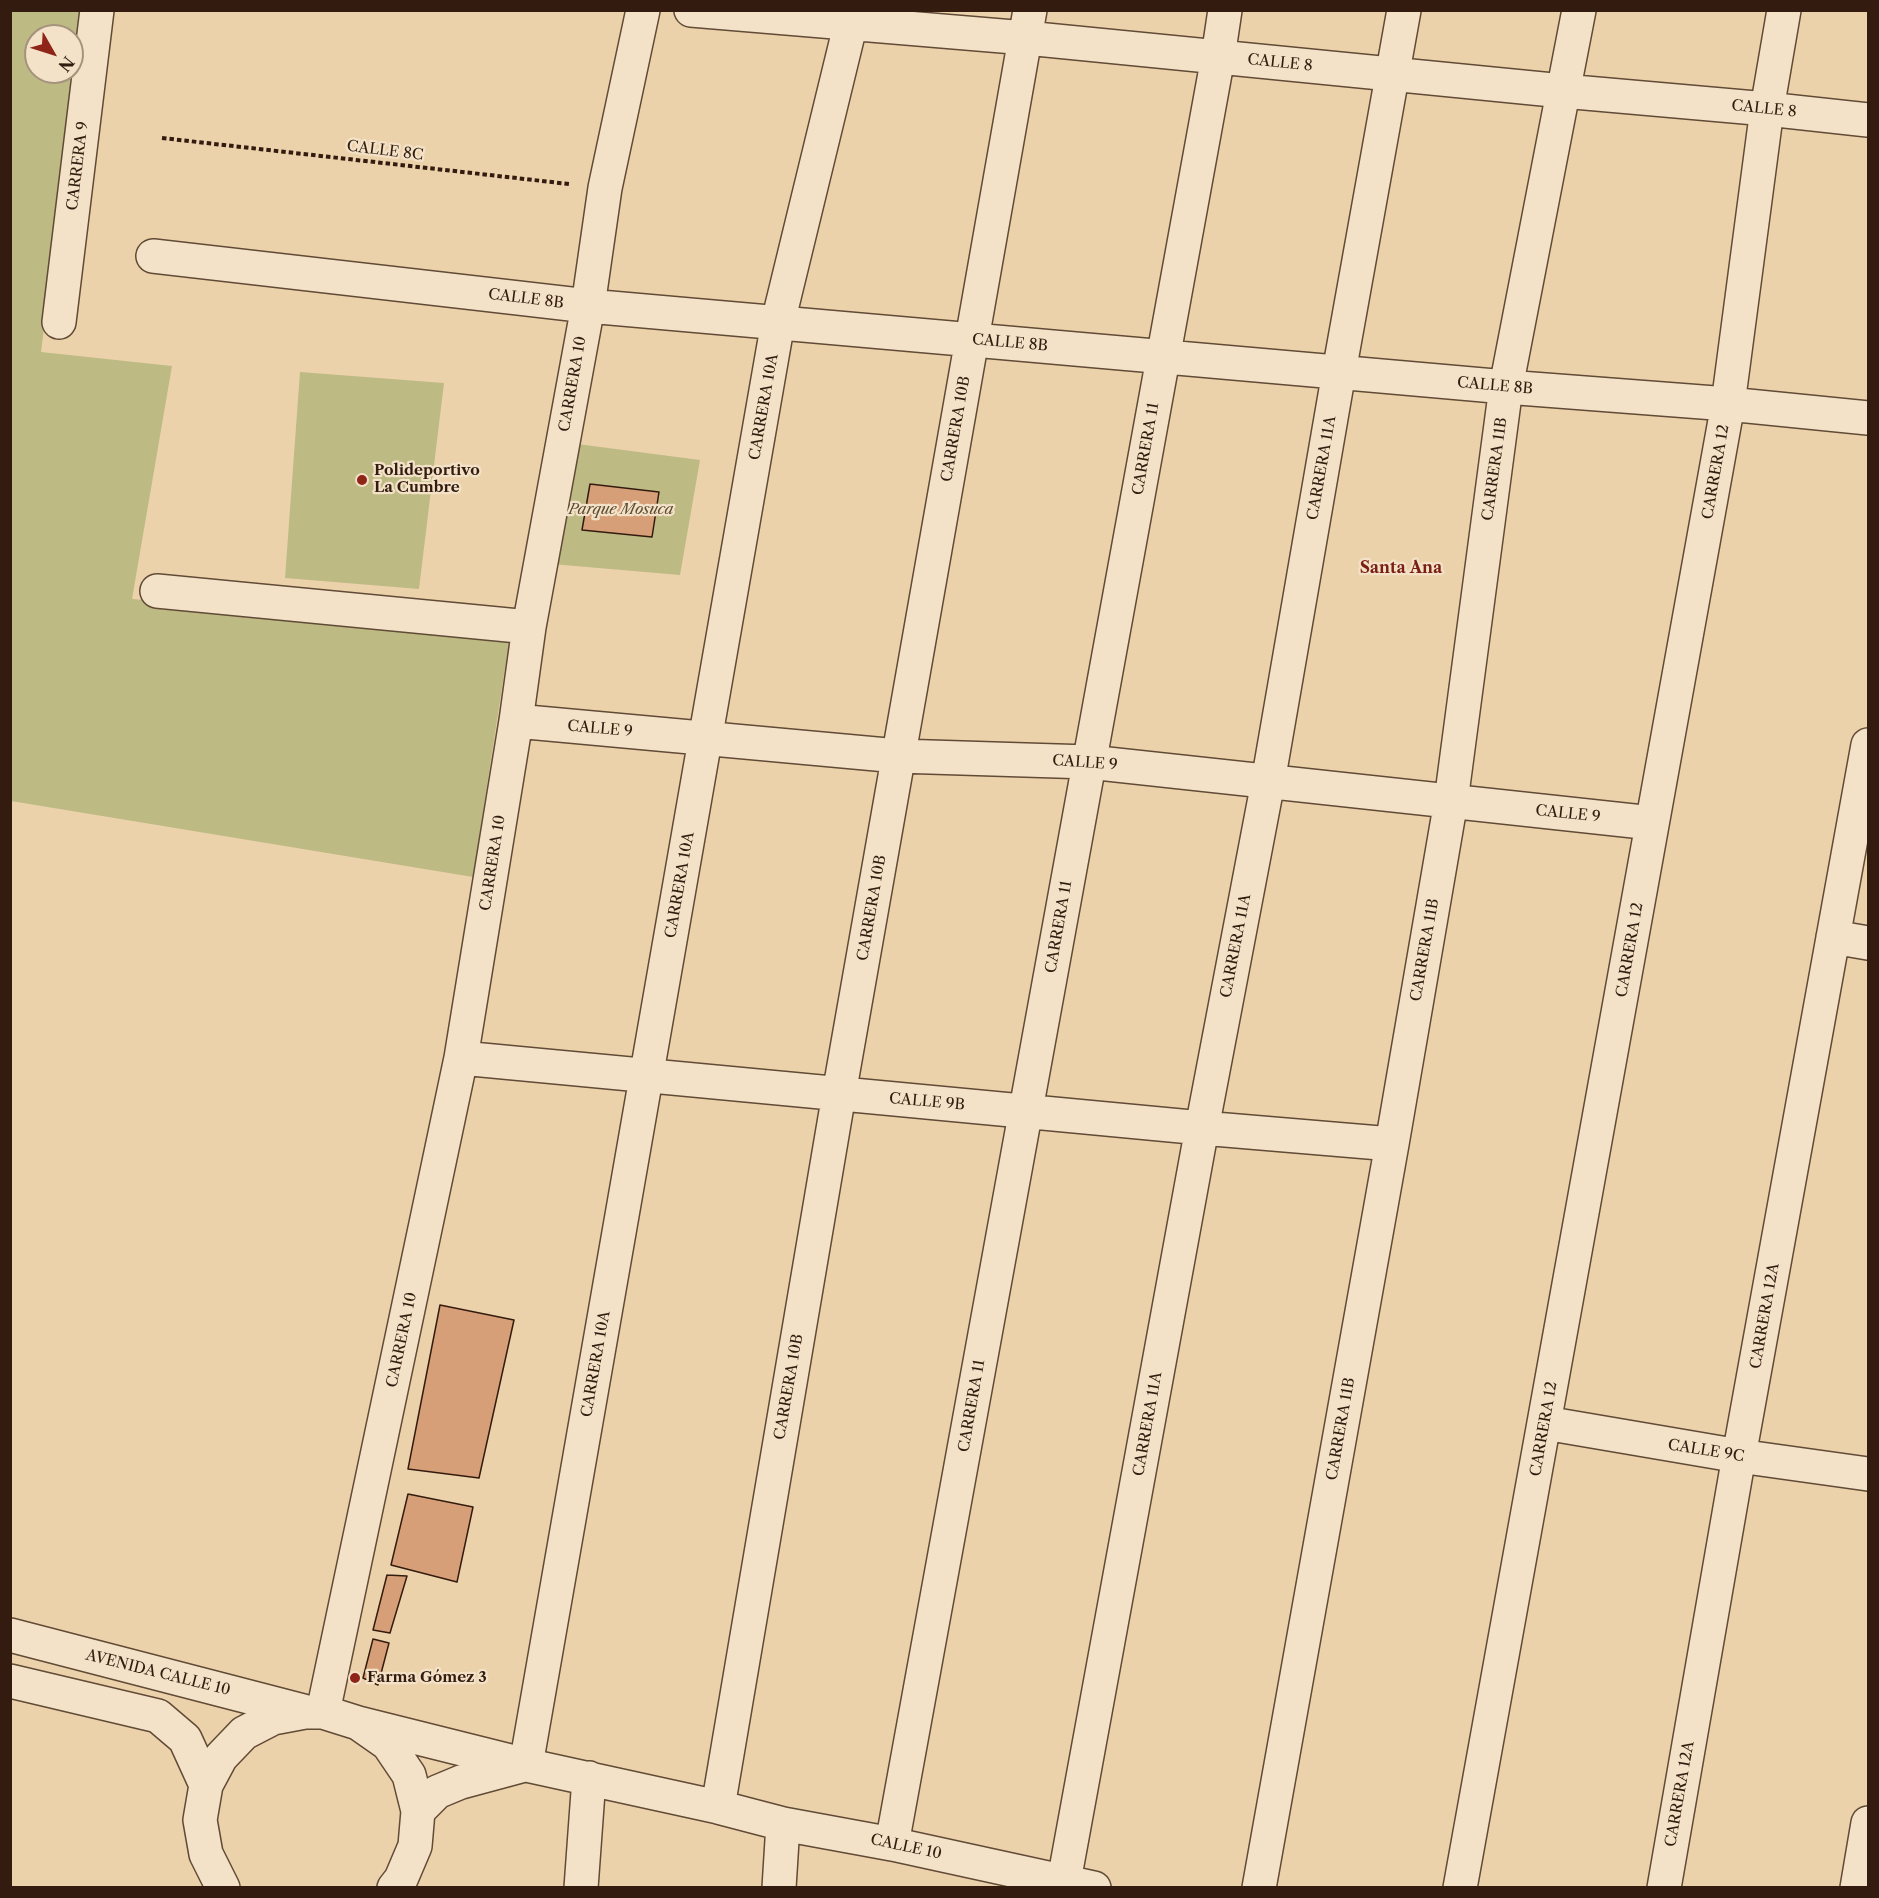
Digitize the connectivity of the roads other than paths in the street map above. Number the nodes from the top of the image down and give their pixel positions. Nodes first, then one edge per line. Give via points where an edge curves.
1 (97, 10) edge
2 (643, 10) edge
3 (691, 10) edge
4 (1225, 10) edge
5 (1404, 10) edge
6 (1579, 10) edge
7 (1784, 10) edge
8 (853, 17) edge
9 (1028, 24) edge
10 (1218, 57) junction
11 (1394, 74) junction
12 (1563, 91) junction
13 (1767, 109) junction
14 (1869, 120) edge
15 (153, 256) dead end
16 (588, 306) junction
17 (59, 322) dead end
18 (778, 322) junction
19 (972, 339) junction
20 (1163, 356) junction
21 (1339, 372) junction
22 (1506, 387) junction
23 (1728, 404) junction
24 (1869, 418) edge
25 (158, 591) dead end
26 (529, 627) junction
27 (516, 721) junction
28 (705, 738) junction
29 (1869, 745) edge
30 (898, 756) junction
31 (1089, 762) junction
32 (1268, 782) junction
33 (1451, 801) junction
34 (1652, 824) junction
35 (1833, 937) junction
36 (1869, 943) edge
37 (461, 1058) junction
38 (646, 1076) junction
39 (839, 1094) junction
40 (1026, 1111) junction
41 (1202, 1128) junction
42 (1392, 1144) junction
43 (1545, 1424) junction
44 (1739, 1456) junction
45 (1869, 1474) edge
46 (10, 1635) edge
47 (10, 1681) edge
48 (314, 1712) junction
49 (358, 1723) junction
50 (526, 1765) junction
51 (589, 1778) junction
52 (206, 1785) junction
53 (718, 1806) junction
54 (418, 1811) junction
55 (1869, 1823) edge
56 (783, 1824) junction
57 (892, 1844) junction
58 (973, 1874) edge
59 (1079, 1884) edge
60 (223, 1887) edge
61 (394, 1887) edge
62 (581, 1887) edge
63 (779, 1887) edge
64 (1259, 1887) edge
65 (1460, 1887) edge
66 (1664, 1887) edge
67 (1857, 1887) edge

1 - 17 street, CARRERA 9
2 - 16 street, CARRERA 10 via 605,188
3 - 8 street, CALLE 8
4 - 10 street, CARRERA 11
5 - 11 street, CARRERA 11A
6 - 12 street, CARRERA 11B
7 - 13 street, CARRERA 12
8 - 9 street, CALLE 8
8 - 18 street, CARRERA 10A
9 - 10 street, CALLE 8
9 - 19 street, CARRERA 10B
10 - 11 street, CALLE 8
10 - 20 street, CARRERA 11
11 - 12 street, CALLE 8
11 - 21 street, CARRERA 11A
12 - 13 street, CALLE 8
12 - 22 street, CARRERA 11B
13 - 14 street, CALLE 8
13 - 23 street, CARRERA 12
15 - 16 street, CALLE 8B
16 - 18 street, CALLE 8B
16 - 26 street, CARRERA 10
18 - 19 street, CALLE 8B
18 - 28 street, CARRERA 10A
19 - 20 street, CALLE 8B
19 - 30 street, CARRERA 10B
20 - 21 street, CALLE 8B
20 - 31 street, CARRERA 11
21 - 22 street, CALLE 8B
21 - 32 street, CARRERA 11A
22 - 23 street, CALLE 8B
22 - 33 street, CARRERA 11B
23 - 24 street, CALLE 8B
23 - 34 street, CARRERA 12
25 - 26 street
26 - 27 street, CARRERA 10
27 - 28 street, CALLE 9
27 - 37 street, CARRERA 10
28 - 30 street, CALLE 9
28 - 38 street, CARRERA 10A
29 - 35 street, CARRERA 12A
30 - 31 street, CALLE 9
30 - 39 street, CARRERA 10B
31 - 32 street, CALLE 9
31 - 40 street, CARRERA 11
32 - 33 street, CALLE 9
32 - 41 street, CARRERA 11A
33 - 34 street, CALLE 9
33 - 42 street, CARRERA 11B
34 - 43 street, CARRERA 12
35 - 36 street
35 - 44 street, CARRERA 12A
37 - 38 street, CALLE 9B
37 - 48 street, CARRERA 10
38 - 39 street, CALLE 9B
38 - 50 street, CARRERA 10A
39 - 40 street, CALLE 9B
39 - 53 street, CARRERA 10B
40 - 41 street, CALLE 9B
40 - 57 street, CARRERA 11
41 - 42 street, CALLE 9B
41 - 59 street, CARRERA 11A
42 - 64 street, CARRERA 11B
43 - 44 street, CALLE 9C
43 - 65 street, CARRERA 12
44 - 45 street, CALLE 9C
44 - 66 street, CARRERA 12A
46 - 48 street, AVENIDA CALLE 10
47 - 52 street via 158,1716 185,1739
48 - 49 street, AVENIDA CALLE 10
48 - 52 street via 273,1718 244,1733 222,1757
49 - 50 street
49 - 54 street via 388,1744 409,1775
50 - 51 street
50 - 54 street via 437,1792
51 - 53 street
51 - 62 street
52 - 60 street via 200,1820 206,1854
53 - 56 street, CALLE 10
54 - 61 street via 415,1846
55 - 67 street
56 - 57 street, CALLE 10
56 - 63 street
57 - 58 street, CALLE 10
58 - 59 street, CALLE 10

